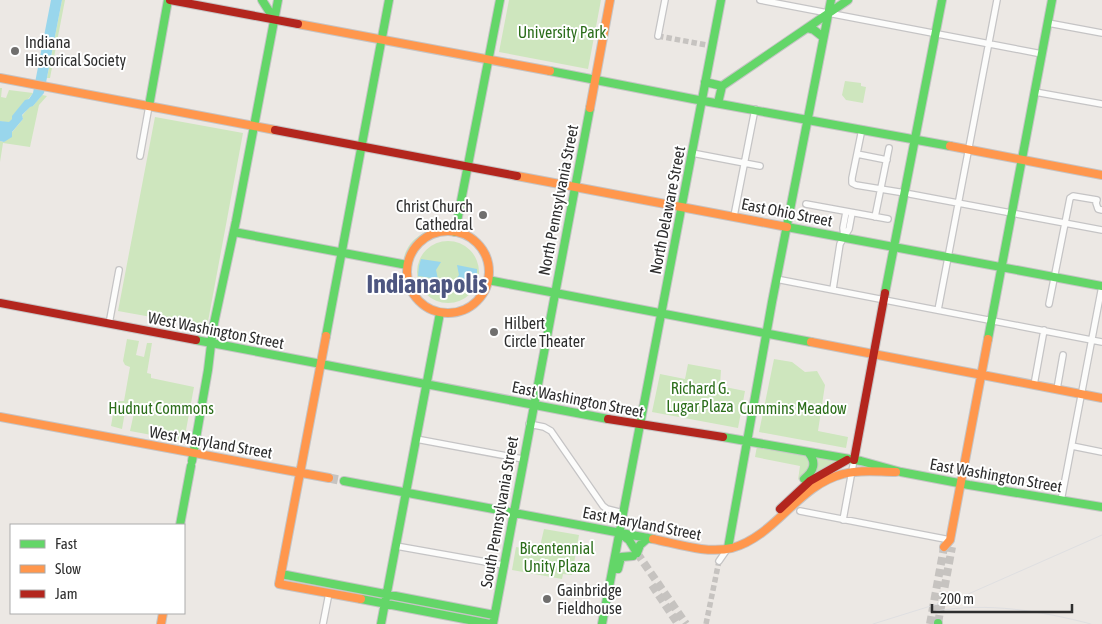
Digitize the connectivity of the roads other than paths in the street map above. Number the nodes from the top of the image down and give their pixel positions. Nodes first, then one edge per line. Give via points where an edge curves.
1 (169, 0) edge
2 (262, 0) edge
3 (278, 0) edge
4 (388, 0) edge
5 (500, 0) edge
6 (610, 0) edge
7 (665, 0) edge
8 (721, 0) edge
9 (760, 0) edge
10 (831, 0) edge
11 (848, 0) edge
12 (942, 0) edge
13 (997, 0) edge
14 (1052, 0) edge
15 (829, 13) junction
16 (274, 19) junction
17 (1048, 23) junction
18 (807, 28) junction
19 (935, 33) junction
20 (1102, 33) edge
21 (658, 36) dead end
22 (823, 37) junction
23 (381, 39) junction
24 (989, 43) junction
25 (1042, 54) junction
26 (488, 59) junction
27 (0, 78) edge
28 (595, 78) junction
29 (705, 82) junction
30 (722, 86) junction
31 (1035, 92) junction
32 (702, 100) junction
33 (718, 103) junction
34 (1102, 104) edge
35 (149, 106) junction
36 (755, 109) junction
37 (807, 119) junction
38 (254, 126) junction
39 (862, 129) junction
40 (915, 140) junction
41 (361, 146) junction
42 (889, 148) dead end
43 (969, 150) junction
44 (692, 153) junction
45 (857, 154) junction
46 (140, 156) dead end
47 (887, 160) junction
48 (1022, 160) junction
49 (745, 163) junction
50 (468, 166) junction
51 (760, 166) dead end
52 (1102, 175) edge
53 (575, 186) junction
54 (880, 190) junction
55 (908, 194) junction
56 (1099, 198) edge
57 (806, 204) dead end
58 (958, 204) junction
59 (682, 206) junction
60 (1102, 210) edge
61 (849, 212) junction
62 (1011, 212) junction
63 (734, 216) junction
64 (876, 217) junction
65 (888, 219) dead end
66 (1065, 222) junction
67 (786, 226) junction
68 (1102, 230) edge
69 (234, 232) junction
70 (455, 232) junction
71 (844, 237) junction
72 (894, 247) junction
73 (341, 252) junction
74 (948, 256) junction
75 (407, 265) junction
76 (1001, 266) junction
77 (119, 270) dead end
78 (1054, 276) junction
79 (776, 279) junction
80 (488, 280) junction
81 (1102, 286) edge
82 (832, 289) junction
83 (555, 293) junction
84 (884, 300) junction
85 (0, 303) edge
86 (1049, 304) dead end
87 (938, 310) junction
88 (440, 313) junction
89 (661, 313) junction
90 (992, 320) junction
91 (109, 324) junction
92 (1044, 330) junction
93 (766, 333) junction
94 (1092, 340) junction
95 (1102, 342) edge
96 (211, 344) junction
97 (874, 353) junction
98 (1064, 356) dead end
99 (320, 364) junction
100 (981, 374) junction
101 (427, 385) junction
102 (1034, 385) junction
103 (1057, 389) junction
104 (1082, 394) junction
105 (1102, 398) edge
106 (533, 404) junction
107 (0, 417) edge
108 (529, 424) junction
109 (639, 425) junction
110 (416, 439) junction
111 (747, 440) junction
112 (1072, 446) junction
113 (193, 452) junction
114 (808, 452) junction
115 (1102, 452) edge
116 (523, 459) junction
117 (854, 460) junction
118 (300, 472) junction
119 (852, 472) junction
120 (901, 472) junction
121 (328, 478) tunnel mouth
122 (344, 481) tunnel mouth
123 (961, 483) junction
124 (406, 492) junction
125 (1061, 501) junction
126 (1102, 507) edge
127 (800, 511) dead end
128 (513, 513) junction
129 (623, 513) junction
130 (774, 513) junction
131 (843, 520) junction
132 (180, 524) edge
133 (620, 533) junction
134 (758, 534) junction
135 (648, 538) junction
136 (949, 545) joint
137 (396, 546) junction
138 (728, 548) junction
139 (635, 555) junction
140 (719, 561) tunnel mouth
141 (503, 565) junction
142 (280, 574) junction
143 (328, 593) junction
144 (387, 594) junction
145 (385, 604) junction
146 (606, 604) junction
147 (494, 615) junction
148 (322, 624) edge
149 (381, 624) edge
150 (492, 624) edge
151 (602, 624) edge

1 - 16 main road
1 - 35 main road
2 - 16 main road
3 - 16 main road
4 - 23 main road
5 - 26 main road
6 - 28 main road, North Pennsylvania Street
7 - 21 street
8 - 29 main road, North Delaware Street
9 - 15 street
10 - 15 main road
11 - 15 main road
12 - 19 main road
13 - 24 street
14 - 17 main road
15 - 18 main road
15 - 19 street
15 - 22 main road
16 - 23 main road
16 - 38 main road
17 - 20 street
17 - 25 main road
18 - 22 main road
18 - 30 main road
19 - 24 street
19 - 40 main road
22 - 37 main road
23 - 26 main road
23 - 41 main road
24 - 25 street
24 - 43 street
25 - 31 main road
26 - 28 main road
26 - 50 main road
27 - 35 main road, East Ohio Street
28 - 32 main road
28 - 53 main road, North Pennsylvania Street
29 - 30 main road
29 - 32 main road, North Delaware Street
30 - 33 main road
31 - 34 street
31 - 48 main road
32 - 33 main road
32 - 44 main road, North Delaware Street
33 - 36 main road
35 - 38 main road, East Ohio Street
35 - 46 street
36 - 37 main road
36 - 49 street
37 - 39 main road
37 - 67 main road
38 - 41 main road, East Ohio Street
38 - 69 main road
39 - 40 main road
39 - 45 street
40 - 43 main road
40 - 55 main road
41 - 50 main road, East Ohio Street
41 - 73 main road
42 - 47 street
43 - 48 main road
43 - 58 street
44 - 49 street
44 - 59 main road, North Delaware Street
45 - 47 street
45 - 54 street via 852,183
47 - 54 street
48 - 52 main road
48 - 62 main road
49 - 51 street
49 - 63 street
50 - 53 main road, East Ohio Street
50 - 70 main road
53 - 59 main road, East Ohio Street
53 - 83 main road, North Pennsylvania Street
54 - 55 street
54 - 64 street
55 - 58 street
55 - 72 main road
56 - 60 street via 1096,203
56 - 66 street via 1070,198
57 - 61 street
58 - 62 street
58 - 74 street
59 - 63 main road, East Ohio Street
59 - 89 main road, North Delaware Street
61 - 64 street
61 - 71 street via 843,228
62 - 66 street
62 - 76 main road
63 - 67 main road, East Ohio Street
64 - 65 street
66 - 68 street
66 - 78 street
67 - 71 main road, East Ohio Street
67 - 79 main road
69 - 73 main road
69 - 96 main road
70 - 75 main road via 434,233 421,240
70 - 80 main road via 470,238 480,247 488,264
71 - 72 main road, East Ohio Street
71 - 82 street
72 - 74 main road, East Ohio Street
72 - 84 main road
73 - 75 main road
73 - 99 main road
74 - 76 main road, East Ohio Street
74 - 87 street
75 - 88 main road via 407,281 413,295 425,307
76 - 78 main road, East Ohio Street
76 - 90 main road
77 - 91 street
78 - 81 main road, East Ohio Street
78 - 86 street
79 - 82 street
79 - 93 main road
80 - 83 main road
80 - 88 main road via 482,295 470,306 455,313
81 - 94 street
82 - 84 street
83 - 89 main road
83 - 106 main road, North Pennsylvania Street
84 - 87 street
84 - 97 main road
85 - 91 main road, West Washington Street
87 - 90 street
88 - 101 main road
89 - 93 main road
89 - 109 main road, North Delaware Street
90 - 92 street
90 - 100 main road
91 - 96 main road, West Washington Street
92 - 94 street
92 - 102 street
93 - 97 main road
93 - 111 main road
94 - 95 street
94 - 104 street
96 - 99 main road, West Washington Street
96 - 113 main road
97 - 100 main road
97 - 117 main road
98 - 103 street
99 - 101 main road, West Washington Street
99 - 118 main road
100 - 102 main road
100 - 123 main road
101 - 106 main road, East Washington Street
101 - 110 main road
102 - 103 main road
103 - 104 main road
104 - 105 main road
104 - 112 street
106 - 108 main road, South Pennsylvania Street
106 - 109 main road, East Washington Street
107 - 113 main road, West Maryland Street
108 - 116 main road, South Pennsylvania Street
108 - 129 street via 550,431 602,506
109 - 111 main road, East Washington Street
109 - 129 main road, North Delaware Street
110 - 116 street
110 - 124 main road
111 - 114 main road, East Washington Street
111 - 138 main road
112 - 115 street
112 - 125 street
113 - 118 main road, West Maryland Street
113 - 132 main road
114 - 117 main road, East Washington Street
114 - 130 main road via 814,461 812,472
116 - 128 main road, South Pennsylvania Street
117 - 119 street
117 - 120 main road, East Washington Street
117 - 130 main road via 840,462 810,481
118 - 121 main road, West Maryland Street
118 - 142 main road
119 - 120 main road, East Washington Street
119 - 131 street
119 - 134 main road, East Maryland Street via 817,485
120 - 123 main road, East Washington Street
122 - 124 main road
123 - 125 main road, East Washington Street
123 - 136 main road
124 - 128 main road, East Maryland Street
124 - 137 main road
125 - 126 main road, East Washington Street
127 - 131 street
128 - 133 main road, East Maryland Street
128 - 141 main road, South Pennsylvania Street
129 - 133 main road, North Delaware Street
130 - 134 main road
131 - 136 street
133 - 135 main road, East Maryland Street
133 - 139 main road via 629,540
133 - 146 main road, North Delaware Street
134 - 138 main road, East Maryland Street
135 - 138 main road, East Maryland Street via 702,549
135 - 139 main road
137 - 141 street
137 - 144 main road
138 - 140 street
139 - 146 main road via 620,559
141 - 147 main road, South Pennsylvania Street
142 - 143 main road via 279,584
142 - 144 main road
143 - 145 main road
143 - 148 street
144 - 145 main road
144 - 147 main road
145 - 149 main road
145 - 150 main road
146 - 151 main road
147 - 150 main road, South Pennsylvania Street

